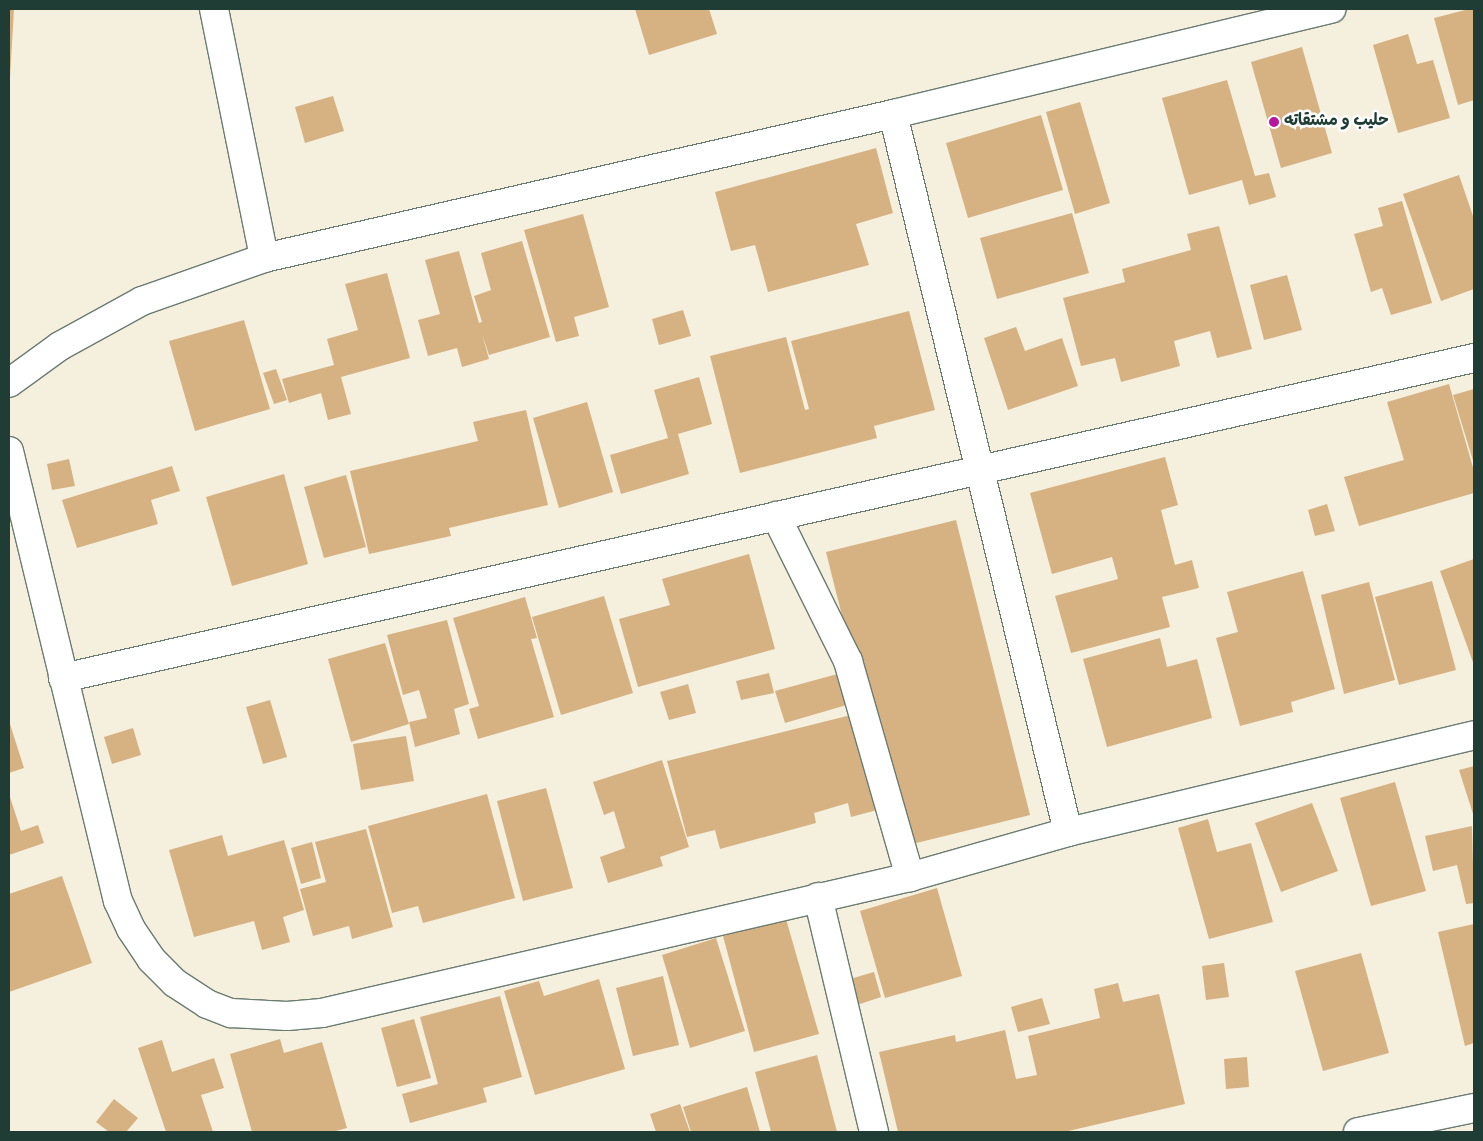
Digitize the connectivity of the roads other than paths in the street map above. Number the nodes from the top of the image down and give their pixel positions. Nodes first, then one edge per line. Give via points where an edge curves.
1 (214, 9) edge
2 (1332, 9) edge
3 (893, 114) junction
4 (264, 258) junction
5 (1474, 358) edge
6 (9, 383) edge
7 (9, 451) edge
8 (978, 470) junction
9 (776, 516) junction
10 (63, 678) junction
11 (1474, 735) edge
12 (1068, 832) junction
13 (910, 877) junction
14 (818, 897) junction
15 (1474, 1108) edge
16 (874, 1132) edge
17 (1358, 1132) edge

1 - 4 street
2 - 3 street
3 - 4 street
3 - 8 street
4 - 6 street via 142,301 60,346
5 - 8 street
7 - 10 street
8 - 9 street
8 - 12 street
9 - 10 street
9 - 13 street via 848,661
10 - 14 street via 118,901 131,929 151,959 175,983 207,1004 231,1013 322,1014
11 - 12 street
12 - 13 street
13 - 14 street
14 - 16 street
15 - 17 street

